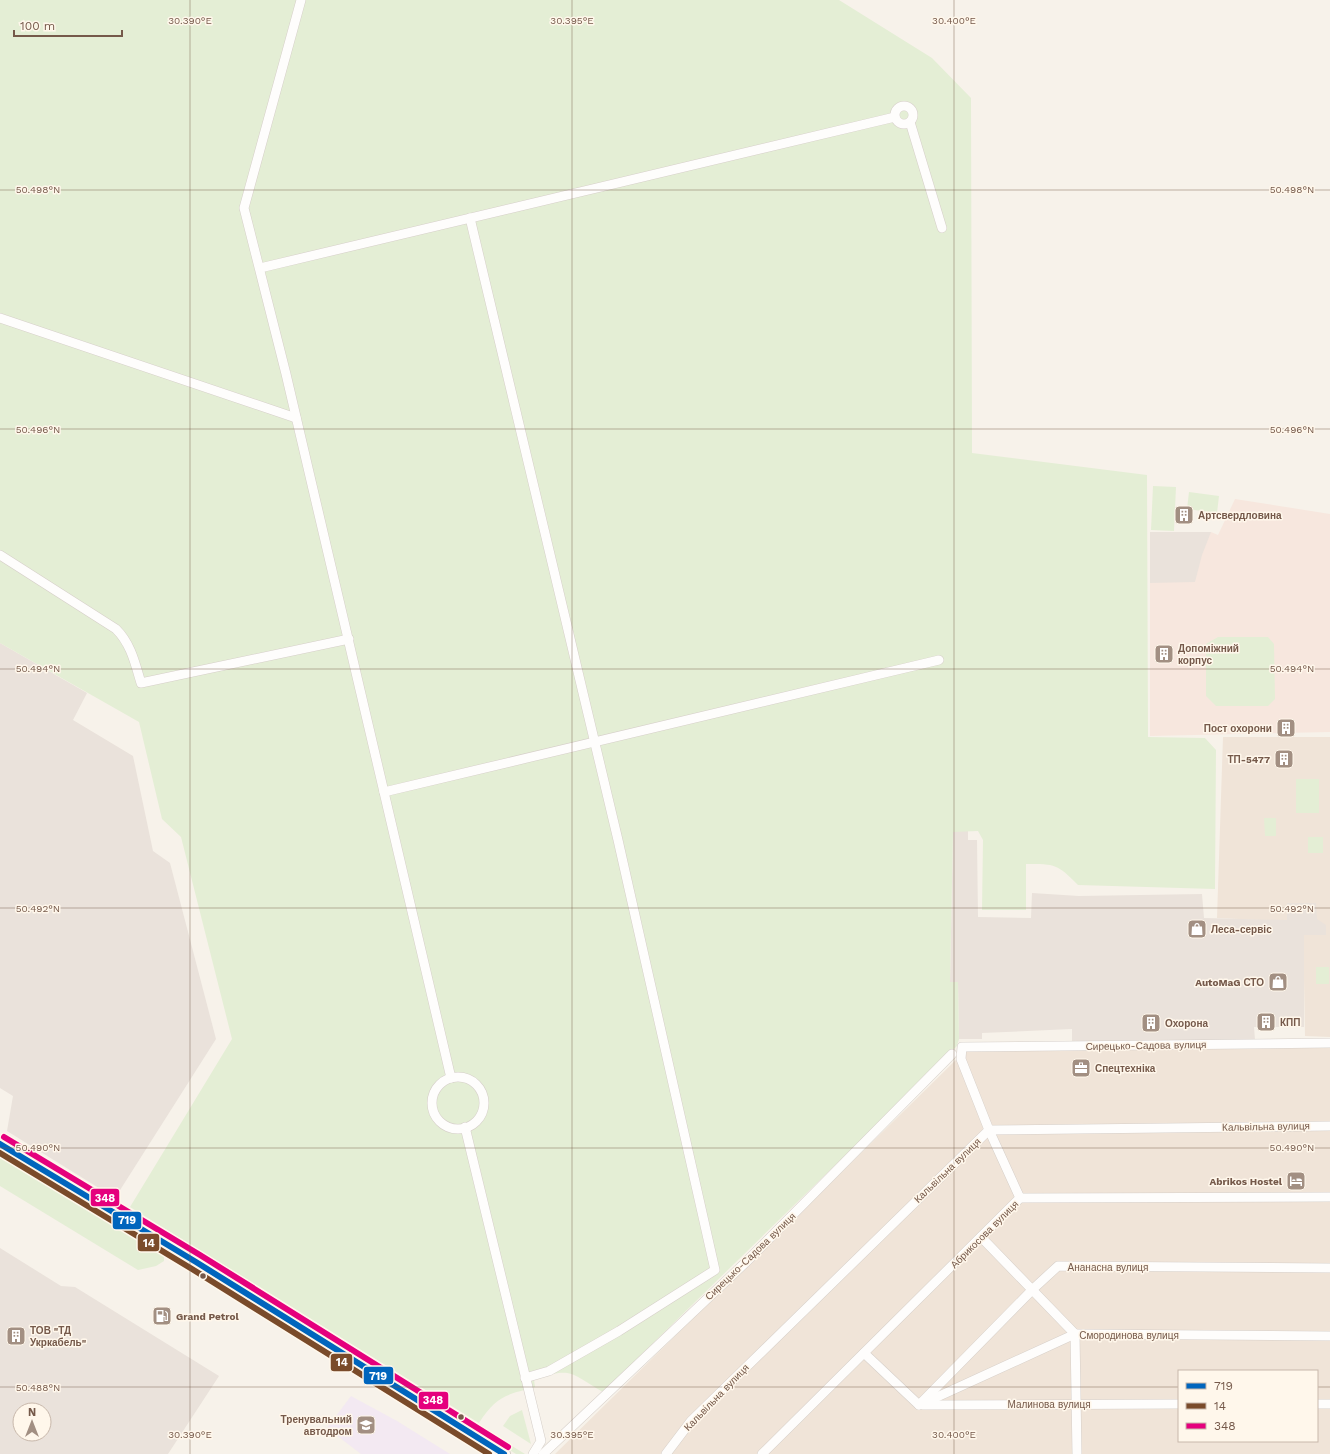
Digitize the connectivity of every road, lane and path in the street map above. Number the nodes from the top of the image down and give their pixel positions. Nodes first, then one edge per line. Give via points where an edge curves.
1 (302, 0) edge
2 (895, 117) junction
3 (910, 122) junction
4 (470, 218) junction
5 (942, 228) dead end
6 (260, 268) junction
7 (0, 318) edge
8 (296, 418) junction
9 (0, 555) edge
10 (349, 639) junction
11 (939, 660) dead end
12 (594, 741) junction
13 (384, 792) junction
14 (1330, 1043) edge
15 (952, 1054) dead end
16 (451, 1078) junction
17 (1330, 1126) edge
18 (465, 1127) junction
19 (989, 1130) junction
20 (0, 1144) edge
21 (1330, 1197) edge
22 (1020, 1198) junction
23 (981, 1237) junction
24 (1330, 1268) edge
25 (1033, 1289) junction
26 (1075, 1334) junction
27 (1330, 1336) edge
28 (864, 1354) junction
29 (525, 1378) junction
30 (1077, 1404) junction
31 (1178, 1404) edge
32 (1318, 1404) edge
33 (1330, 1404) edge
34 (919, 1405) junction
35 (504, 1454) edge
36 (533, 1454) edge
37 (543, 1454) edge
38 (666, 1454) edge
39 (762, 1454) edge
40 (1077, 1454) edge

1 - 6 street via 244,208
2 - 3 street via 901,124
2 - 3 street via 897,108 909,106 914,114
2 - 4 street
3 - 5 street
4 - 6 street
4 - 12 street
6 - 8 street
7 - 8 street
8 - 10 street
9 - 10 street via 116,629 125,638 131,650 141,684
10 - 13 street
11 - 12 street
12 - 13 street
12 - 29 street via 715,1270 619,1331 549,1371
13 - 16 street
14 - 19 street, Сирецько-Садова вулиця via 962,1047 961,1059
15 - 37 street, Сирецько-Садова вулиця via 745,1263
16 - 18 street via 468,1079 476,1084 483,1098 478,1119
16 - 18 street via 444,1081 435,1091 432,1103 434,1112 443,1124
17 - 19 street, Кальвільна вулиця
18 - 29 street
19 - 22 street
19 - 38 street, Кальвільна вулиця via 691,1421
20 - 35 main road via 196,1262
21 - 22 street, Абрикосова вулиця
22 - 23 street, Абрикосова вулиця
23 - 25 street
23 - 28 street, Абрикосова вулиця
24 - 25 street, Ананасна вулиця via 1058,1266
25 - 26 street
25 - 34 street, Ананасна вулиця
26 - 27 street, Смородинова вулиця
26 - 30 street
26 - 34 street, Смородинова вулиця
28 - 34 street
28 - 39 street, Абрикосова вулиця
29 - 36 street via 540,1441
30 - 31 street, Малинова вулиця
30 - 34 street, Малинова вулиця
30 - 40 street
32 - 33 street

